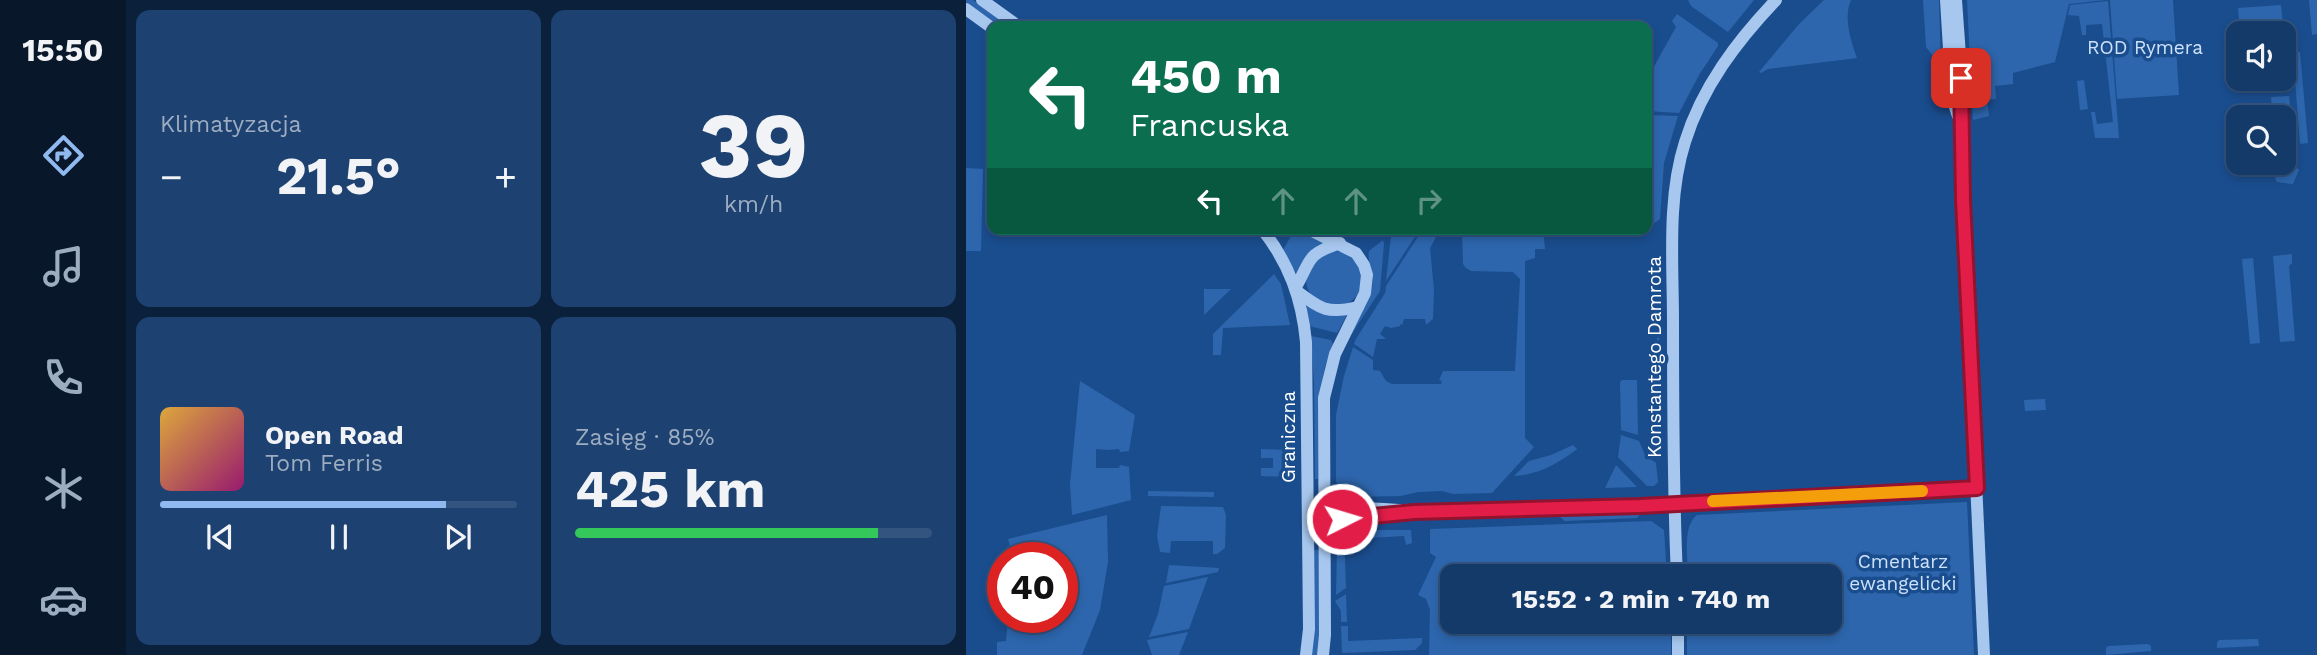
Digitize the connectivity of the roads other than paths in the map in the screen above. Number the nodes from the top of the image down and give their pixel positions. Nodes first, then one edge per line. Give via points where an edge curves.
1 (982, 0) edge
2 (1776, 0) edge
3 (1946, 0) edge
4 (1956, 0) edge
5 (966, 9) edge
6 (1011, 21) edge
7 (987, 24) edge
8 (1961, 123) junction
9 (1266, 235) edge
10 (1322, 235) edge
11 (1340, 243) junction
12 (1297, 289) junction
13 (1358, 307) junction
14 (1977, 488) junction
15 (1674, 504) junction
16 (1324, 506) junction
17 (1644, 506) junction
18 (1414, 512) junction
19 (1308, 513) junction
20 (1324, 519) junction
21 (1342, 519) junction
22 (1675, 526) junction
23 (1325, 546) junction
24 (1677, 564) edge
25 (1678, 634) edge
26 (1306, 655) edge
27 (1323, 655) edge
28 (1678, 655) edge
29 (1984, 655) edge

1 - 6 street
2 - 15 street, Konstantego Damrota via 1734,49 1707,90 1679,165 1673,265
3 - 8 street via 1952,98
4 - 8 street
5 - 7 street
8 - 14 street
9 - 12 street, Graniczna
10 - 11 street
11 - 12 street via 1310,258
11 - 13 street via 1356,253 1366,270 1367,286
12 - 13 street via 1328,311
12 - 19 street, Graniczna via 1307,360
13 - 16 street, Graniczna via 1335,354 1325,389
14 - 15 street
14 - 29 street
15 - 17 street
15 - 22 street, Konstantego Damrota
16 - 18 street
16 - 19 street
16 - 20 street, Graniczna
17 - 18 street
17 - 22 street
18 - 21 street
19 - 20 street
19 - 26 street, Graniczna
20 - 21 street
20 - 23 street, Graniczna
21 - 23 street
22 - 24 street, Konstantego Damrota
23 - 27 street, Graniczna
25 - 28 street

